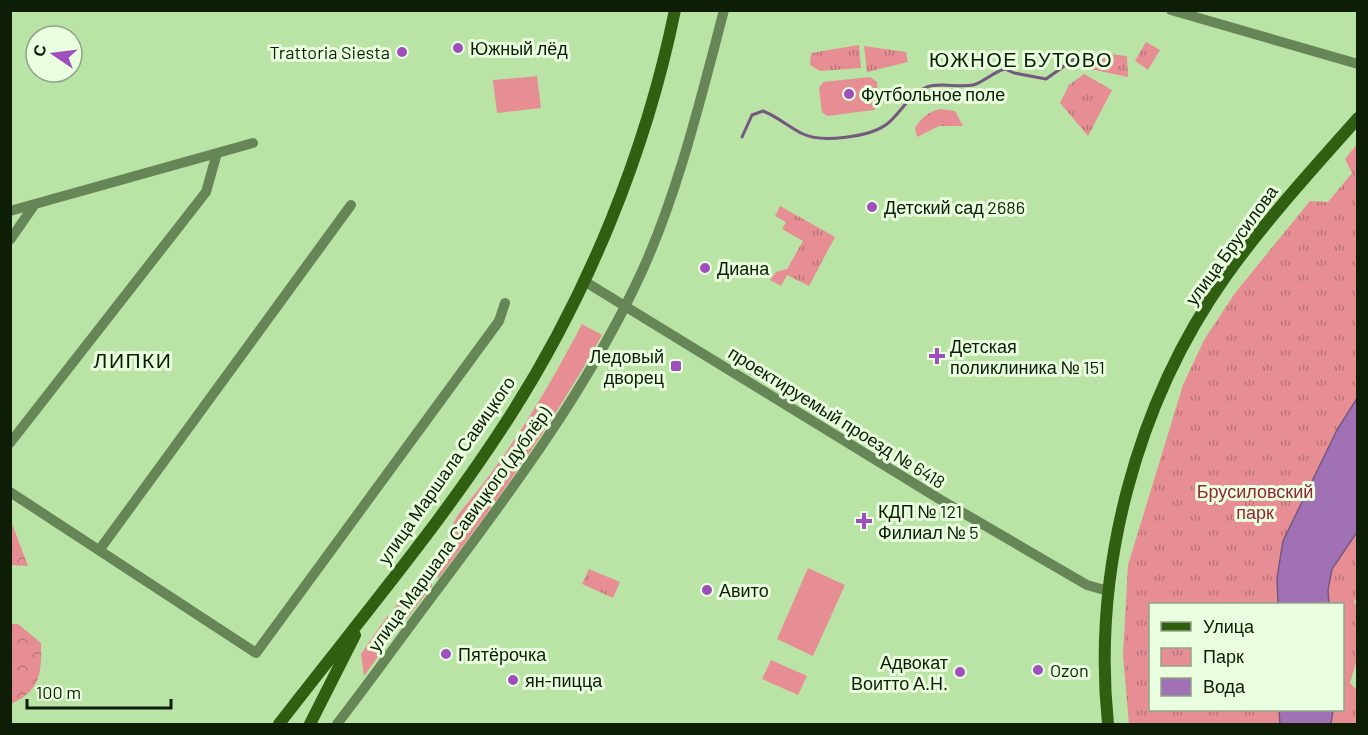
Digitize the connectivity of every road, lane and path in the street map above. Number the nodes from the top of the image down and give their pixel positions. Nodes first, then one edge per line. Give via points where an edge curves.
1 (675, 10) edge
2 (724, 10) edge
3 (1172, 10) edge
4 (1358, 64) edge
5 (1358, 118) edge
6 (253, 143) dead end
7 (217, 153) junction
8 (35, 204) junction
9 (351, 205) dead end
10 (10, 211) edge
11 (10, 240) edge
12 (584, 281) junction
13 (505, 303) dead end
14 (625, 307) junction
15 (10, 443) edge
16 (10, 492) edge
17 (100, 549) junction
18 (1108, 591) junction
19 (369, 608) junction
20 (279, 724) edge
21 (310, 724) edge
22 (337, 724) edge
23 (1108, 724) edge

1 - 12 street, улица Маршала Савицкого via 647,116
2 - 14 street, улица Маршала Савицкого (дублёр) via 677,174 643,270
3 - 4 street
5 - 18 street, улица Брусилова via 1257,234 1209,302 1184,347 1134,468
6 - 7 street
7 - 8 street
7 - 15 street via 206,192
8 - 10 street
8 - 11 street
9 - 17 street
12 - 14 street, проектируемый проезд № 6418
12 - 19 street, улица Маршала Савицкого via 510,416 443,513
13 - 17 street via 499,321 256,653
14 - 18 street, проектируемый проезд № 6418 via 941,500 1087,585
14 - 22 street, улица Маршала Савицкого (дублёр) via 518,482
16 - 17 street
18 - 23 street, улица Брусилова
19 - 20 street, улица Маршала Савицкого
19 - 21 street

